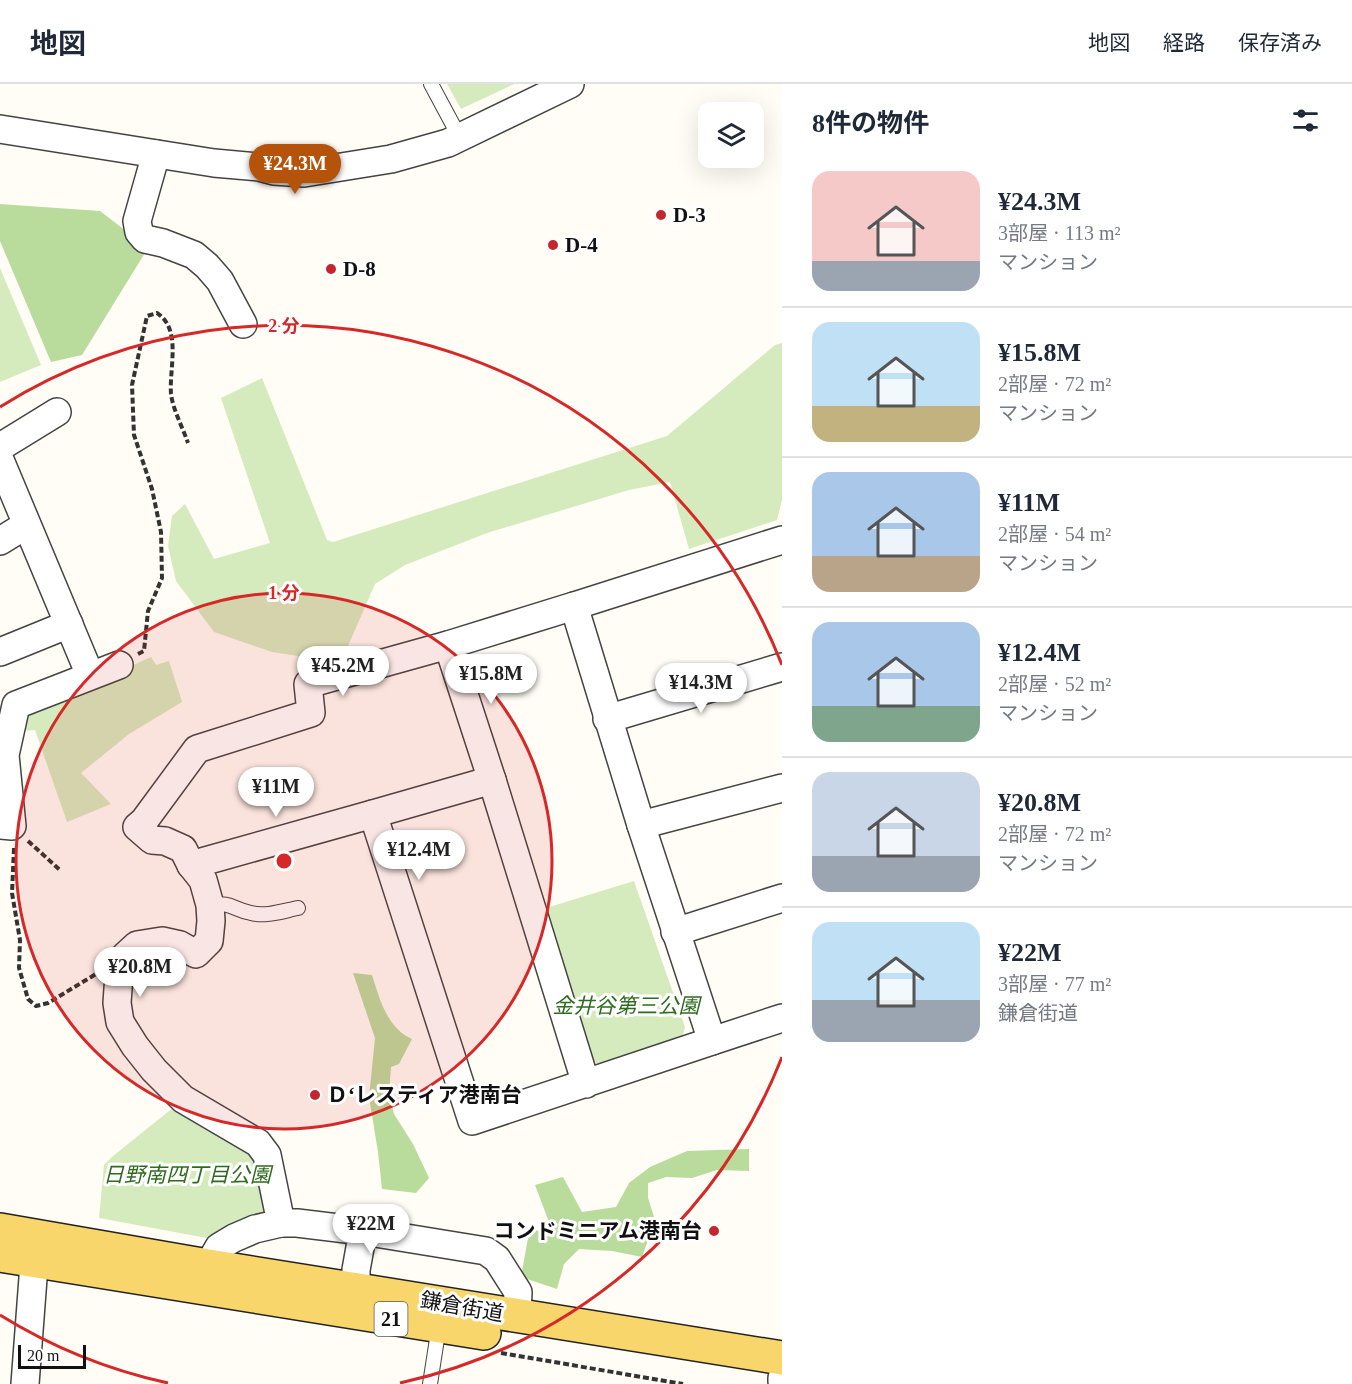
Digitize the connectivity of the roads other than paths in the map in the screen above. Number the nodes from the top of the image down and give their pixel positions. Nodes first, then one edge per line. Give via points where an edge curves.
1 (431, 84) edge
2 (570, 84) edge
3 (0, 129) edge
4 (460, 138) junction
5 (156, 154) junction
6 (243, 324) dead end
7 (57, 412) dead end
8 (0, 447) edge
9 (0, 460) edge
10 (26, 525) junction
11 (782, 540) edge
12 (0, 541) edge
13 (574, 606) junction
14 (69, 624) junction
15 (448, 645) junction
16 (0, 652) edge
17 (119, 665) road end
18 (782, 667) edge
19 (90, 675) junction
20 (607, 718) junction
21 (3, 755) edge
22 (492, 780) junction
23 (782, 788) edge
24 (374, 814) junction
25 (641, 825) junction
26 (6, 826) edge
27 (191, 865) junction
28 (782, 898) edge
29 (210, 905) junction
30 (298, 908) dead end
31 (675, 932) junction
32 (782, 1018) edge
33 (712, 1041) junction
34 (586, 1084) junction
35 (281, 1223) junction
36 (0, 1230) edge
37 (363, 1231) junction
38 (34, 1248) junction
39 (0, 1255) edge
40 (208, 1266) junction
41 (356, 1288) junction
42 (517, 1316) junction
43 (439, 1326) junction
44 (782, 1358) edge
45 (782, 1380) edge
46 (25, 1384) edge
47 (430, 1384) edge

1 - 4 lane
2 - 4 street
3 - 5 street
4 - 5 street via 391,159 304,173
5 - 6 street via 137,221 139,232 145,239 194,255 207,266 220,281
7 - 8 street
9 - 10 street
10 - 12 street
10 - 14 street
11 - 13 street
13 - 15 street
13 - 20 street
14 - 16 street
14 - 19 street
15 - 22 street
15 - 27 street via 308,684 311,713 197,748 137,827 152,840 183,849
17 - 19 street
18 - 20 street
19 - 21 street via 16,705
20 - 25 street
21 - 26 street
22 - 24 street
22 - 34 street
23 - 25 street
24 - 27 street
24 - 34 street via 472,1121
25 - 31 street
27 - 29 street via 203,880
28 - 31 street
29 - 30 lane via 226,903 252,914
29 - 35 street via 209,941 196,954 162,941 137,945 125,956 119,975 120,1022 154,1070 183,1099 258,1143 267,1155
31 - 33 street
32 - 33 street
33 - 34 street
35 - 37 street
35 - 40 street via 255,1228 234,1238 219,1247
36 - 38 main road, 鎌倉街道 / 21
37 - 41 street
37 - 42 street via 486,1251 497,1259 518,1292
38 - 39 main road, 鎌倉街道 / 21
38 - 40 main road, 鎌倉街道 / 21
38 - 43 main road, 鎌倉街道 / 21 via 64,1267
38 - 46 street
40 - 41 main road, 鎌倉街道 / 21
41 - 42 main road, 鎌倉街道 / 21
42 - 44 main road, 鎌倉街道 / 21
43 - 45 main road, 鎌倉街道 / 21
43 - 47 lane

